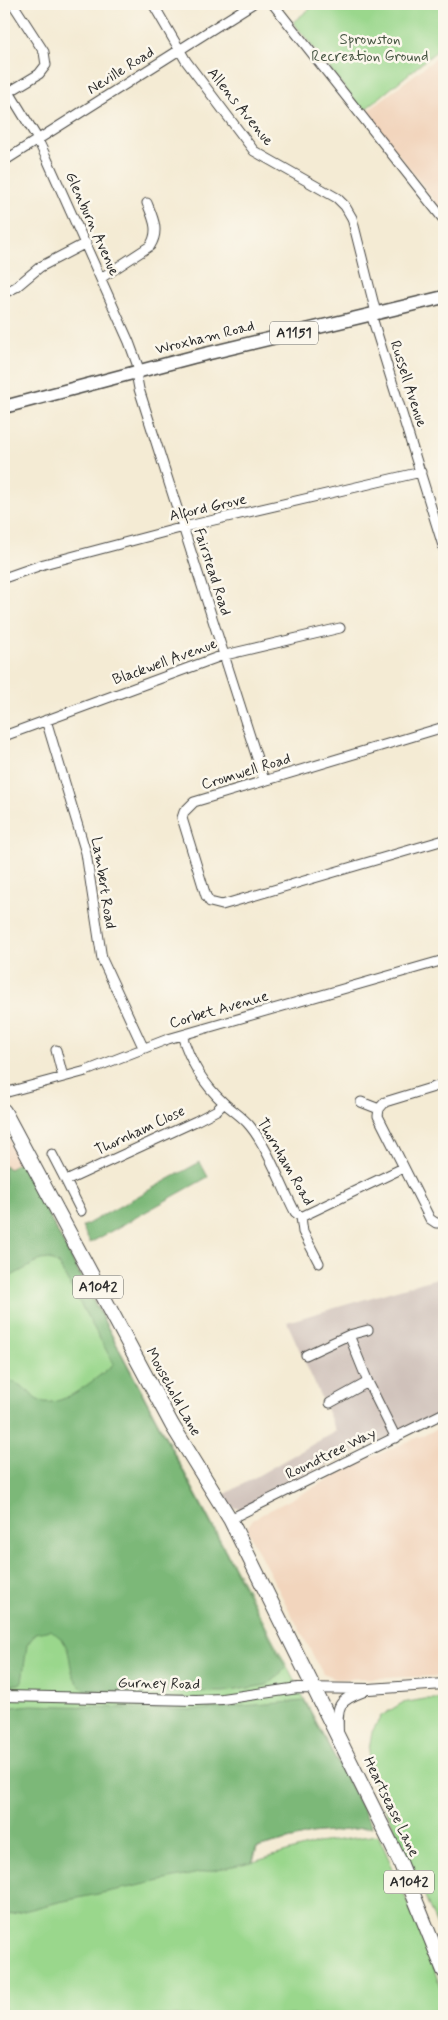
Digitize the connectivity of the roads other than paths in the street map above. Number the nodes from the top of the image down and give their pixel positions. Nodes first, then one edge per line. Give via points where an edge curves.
1 (13, 4) edge
2 (153, 4) edge
3 (252, 4) edge
4 (273, 4) edge
5 (180, 50) junction
6 (7, 94) edge
7 (38, 139) junction
8 (4, 161) edge
9 (147, 203) dead end
10 (444, 220) edge
11 (86, 243) junction
12 (101, 278) junction
13 (4, 293) edge
14 (444, 297) edge
15 (373, 314) junction
16 (138, 372) junction
17 (4, 407) edge
18 (421, 472) junction
19 (184, 527) junction
20 (444, 549) edge
21 (4, 578) edge
22 (340, 628) dead end
23 (224, 655) junction
24 (46, 720) junction
25 (444, 727) edge
26 (4, 736) edge
27 (264, 780) junction
28 (444, 840) edge
29 (444, 960) edge
30 (182, 1035) junction
31 (143, 1047) junction
32 (56, 1050) dead end
33 (63, 1077) junction
34 (444, 1084) edge
35 (4, 1093) edge
36 (361, 1102) dead end
37 (224, 1103) junction
38 (379, 1109) junction
39 (4, 1111) edge
40 (52, 1154) dead end
41 (403, 1168) junction
42 (66, 1182) junction
43 (81, 1211) dead end
44 (301, 1216) junction
45 (444, 1223) edge
46 (319, 1263) dead end
47 (368, 1330) dead end
48 (349, 1335) junction
49 (306, 1355) dead end
50 (368, 1382) junction
51 (330, 1403) dead end
52 (444, 1413) edge
53 (396, 1438) junction
54 (230, 1519) junction
55 (444, 1684) edge
56 (314, 1688) junction
57 (369, 1689) junction
58 (4, 1696) edge
59 (338, 1733) junction
60 (444, 1970) edge

1 - 6 street via 44,52 46,65
2 - 5 street, Allens Avenue
3 - 5 street, Neville Road
4 - 10 street
5 - 7 street, Neville Road
5 - 15 street, Allens Avenue via 254,151 337,198 345,206 352,218
6 - 7 street, Glenburn Avenue
7 - 8 street, Neville Road
7 - 11 street, Glenburn Avenue
9 - 12 street via 155,223 154,240 150,246
11 - 12 street, Glenburn Avenue
11 - 13 street via 47,263
12 - 16 street, Glenburn Avenue via 129,342
14 - 15 main road, Wroxham Road / A1151
15 - 16 main road, Wroxham Road / A1151
15 - 18 street, Russell Avenue
16 - 17 main road, Wroxham Road / A1151
16 - 19 street, Fairstead Road via 139,389
18 - 19 street, Alford Grove
18 - 20 street, Russell Avenue
19 - 21 street, Alford Grove via 44,564
19 - 23 street, Fairstead Road
22 - 23 street, Blackwell Avenue
23 - 24 street, Blackwell Avenue
23 - 27 street, Fairstead Road
24 - 26 street, Blackwell Avenue
24 - 31 street, Lambert Road via 86,853 102,959
25 - 27 street, Cromwell Road
27 - 28 street, Cromwell Road via 194,802 184,812 183,826 206,896 216,904 222,905
29 - 30 street, Corbet Avenue
30 - 31 street, Corbet Avenue
30 - 37 street, Thornham Road via 200,1076
31 - 33 street, Corbet Avenue
32 - 33 street
33 - 35 street, Corbet Avenue
34 - 38 street via 392,1099
36 - 38 street
37 - 42 street, Thornham Close via 196,1121
37 - 44 street, Thornham Road via 239,1114 257,1135 295,1212
38 - 41 street via 380,1123
39 - 54 highway, Mousehold Lane / A1042 via 172,1425
40 - 42 street
41 - 44 street
41 - 45 street via 430,1219
42 - 43 street
44 - 46 street, Thornham Road via 303,1232
47 - 48 street
48 - 49 street
48 - 50 street
50 - 51 street
50 - 53 street
52 - 53 street, Roundtree Way
53 - 54 street, Roundtree Way
54 - 56 highway, Mousehold Lane / A1042
55 - 57 street, Gurney Road
56 - 57 street, Gurney Road
56 - 58 street, Gurney Road via 196,1700
56 - 59 highway, Heartsease Lane / A1042
57 - 59 street via 341,1702 337,1710
59 - 60 highway, Heartsease Lane / A1042 via 408,1879

